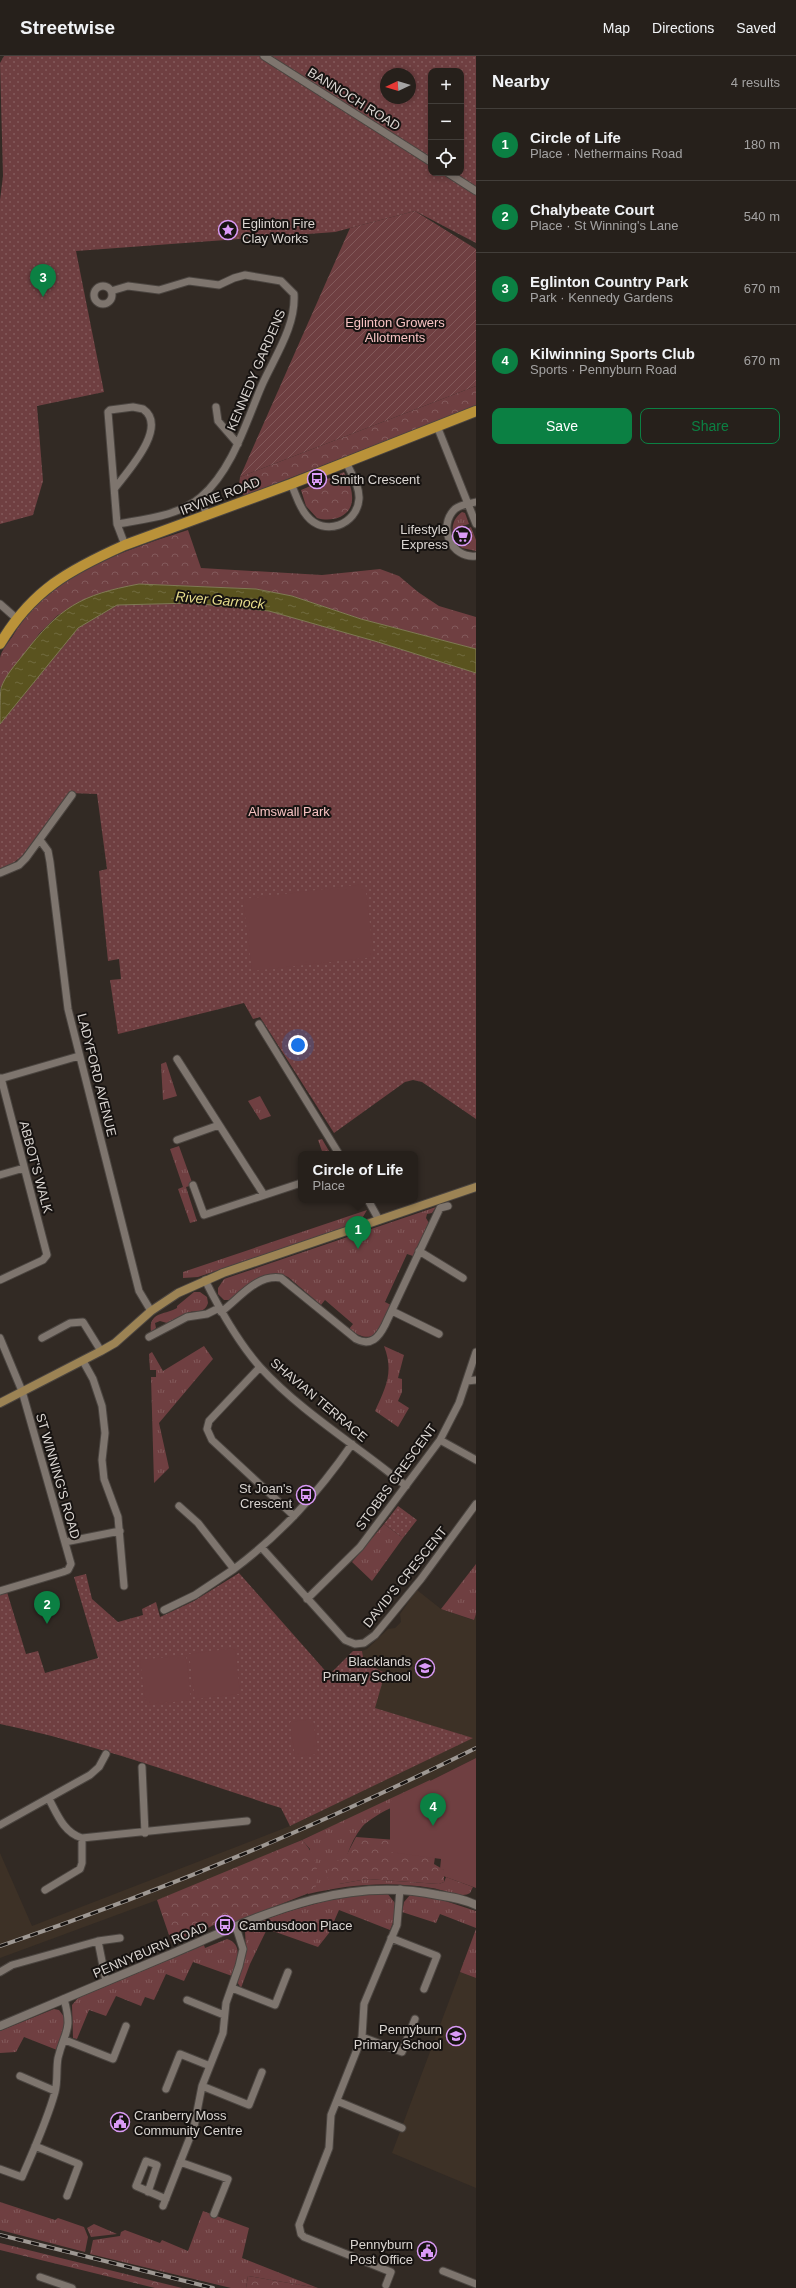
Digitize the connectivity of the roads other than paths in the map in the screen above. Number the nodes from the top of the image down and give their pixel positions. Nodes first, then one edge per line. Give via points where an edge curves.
1 (264, 56) edge
2 (428, 160) edge
3 (453, 176) edge
4 (476, 191) edge
5 (111, 291) dead end
6 (216, 407) dead end
7 (476, 411) edge
8 (437, 426) junction
9 (238, 444) junction
10 (346, 462) junction
11 (291, 484) junction
12 (115, 488) junction
13 (200, 497) junction
14 (476, 502) edge
15 (468, 504) junction
16 (207, 516) junction
17 (117, 524) junction
18 (476, 524) edge
19 (125, 545) junction
20 (476, 556) edge
21 (0, 604) edge
22 (16, 618) junction
23 (0, 644) edge
24 (72, 795) dead end
25 (40, 840) junction
26 (0, 872) edge
27 (259, 1024) dead end
28 (79, 1056) junction
29 (177, 1059) dead end
30 (1, 1078) edge
31 (219, 1125) junction
32 (177, 1140) dead end
33 (337, 1151) edge
34 (24, 1168) junction
35 (0, 1175) edge
36 (193, 1184) dead end
37 (298, 1184) edge
38 (476, 1187) edge
39 (264, 1195) junction
40 (370, 1203) edge
41 (448, 1206) dead end
42 (379, 1220) junction
43 (419, 1251) junction
44 (463, 1278) dead end
45 (0, 1280) edge
46 (205, 1280) junction
47 (220, 1310) junction
48 (392, 1311) junction
49 (151, 1312) junction
50 (439, 1334) dead end
51 (149, 1337) dead end
52 (0, 1338) edge
53 (42, 1338) dead end
54 (101, 1351) junction
55 (476, 1352) edge
56 (83, 1361) junction
57 (260, 1367) junction
58 (476, 1380) edge
59 (467, 1381) junction
60 (22, 1391) junction
61 (0, 1402) edge
62 (440, 1440) junction
63 (352, 1444) junction
64 (476, 1460) edge
65 (406, 1486) junction
66 (476, 1504) edge
67 (179, 1506) dead end
68 (294, 1516) junction
69 (120, 1531) junction
70 (65, 1542) junction
71 (262, 1548) junction
72 (234, 1569) junction
73 (124, 1586) dead end
74 (0, 1591) edge
75 (307, 1599) junction
76 (164, 1610) dead end
77 (106, 1754) dead end
78 (142, 1767) dead end
79 (49, 1799) junction
80 (247, 1821) dead end
81 (0, 1825) edge
82 (145, 1833) junction
83 (82, 1838) junction
84 (400, 1889) junction
85 (45, 1890) dead end
86 (476, 1905) edge
87 (236, 1927) junction
88 (120, 1938) dead end
89 (391, 1938) junction
90 (98, 1941) junction
91 (0, 1972) edge
92 (288, 1972) dead end
93 (106, 1981) junction
94 (232, 1988) junction
95 (424, 1988) dead end
96 (64, 2000) junction
97 (186, 2000) dead end
98 (224, 2015) junction
99 (415, 2019) dead end
100 (0, 2026) edge
101 (126, 2026) dead end
102 (362, 2037) junction
103 (65, 2040) junction
104 (210, 2066) junction
105 (262, 2072) dead end
106 (20, 2076) dead end
107 (202, 2086) junction
108 (166, 2089) dead end
109 (55, 2091) junction
110 (336, 2101) junction
111 (402, 2128) dead end
112 (35, 2146) junction
113 (180, 2162) junction
114 (0, 2169) edge
115 (148, 2192) dead end
116 (67, 2196) dead end
117 (214, 2214) dead end
118 (443, 2271) dead end
119 (40, 2277) dead end
120 (476, 2284) edge
121 (386, 2285) dead end
122 (72, 2288) edge

1 - 2 street, BANNOCH ROAD
3 - 4 street
5 - 9 street, KENNEDY GARDENS via 128,286 158,290 189,281 219,285 245,275 281,281 288,286 294,294 295,309
6 - 9 street via 218,420
7 - 8 main road, IRVINE ROAD
8 - 10 main road, IRVINE ROAD
8 - 15 street
9 - 13 street, KENNEDY GARDENS
10 - 11 main road, IRVINE ROAD
10 - 11 street via 360,498 358,508 345,523 331,527 316,524 302,509
11 - 16 main road, IRVINE ROAD
12 - 12 street via 108,412 123,408 143,409 148,415 150,439
12 - 17 street
13 - 16 street
13 - 17 street via 157,517
14 - 15 street
15 - 18 street
15 - 20 street via 459,507 451,515 448,533 453,547 458,552
16 - 19 main road, IRVINE ROAD
17 - 19 street
19 - 22 main road, IRVINE ROAD via 55,581
21 - 22 street
22 - 23 main road, IRVINE ROAD
24 - 25 street
25 - 26 street via 19,865
25 - 28 street, LADYFORD AVENUE via 50,856 68,1009
27 - 33 street
28 - 30 street
28 - 49 street, LADYFORD AVENUE via 139,1291
29 - 31 street
30 - 34 street, ABBOT'S WALK
31 - 32 street
31 - 39 street
34 - 35 street
34 - 45 street, ABBOT'S WALK via 46,1258
36 - 39 street via 204,1215
37 - 39 street
38 - 42 main road
40 - 42 street
41 - 43 street via 440,1208
42 - 46 main road
43 - 44 street
43 - 48 street
46 - 47 street, SHAVIAN TERRACE
46 - 49 main road via 178,1293
47 - 48 street via 247,1289 276,1277 284,1279 360,1341 369,1342 379,1336
47 - 51 street via 187,1317
47 - 57 street, SHAVIAN TERRACE
48 - 50 street
49 - 54 main road via 115,1343
52 - 60 street, ST WINNING'S ROAD
53 - 54 street via 70,1323 83,1322
54 - 56 main road
55 - 59 street, STOBBS CRESCENT
56 - 60 main road
56 - 69 street via 93,1379 102,1406 105,1433 102,1460 104,1479 118,1517
57 - 63 street, SHAVIAN TERRACE
57 - 68 street via 209,1421 207,1429 212,1440
58 - 59 street
59 - 62 street, STOBBS CRESCENT
60 - 61 main road
60 - 70 street, ST WINNING'S ROAD
62 - 64 street
62 - 65 street, STOBBS CRESCENT
63 - 65 street, SHAVIAN TERRACE
63 - 68 street via 311,1499
65 - 75 street, STOBBS CRESCENT via 360,1547
66 - 75 street, DAVID'S CRESCENT via 389,1619 368,1641 356,1644 345,1640
67 - 72 street via 198,1523
68 - 71 street
69 - 70 street
69 - 73 street
70 - 74 street, ST WINNING'S ROAD via 71,1567 63,1572
71 - 72 street
71 - 75 street, DAVID'S CRESCENT
72 - 76 street via 195,1595
77 - 79 street via 96,1770
78 - 82 street
79 - 81 street
79 - 83 street via 64,1826
80 - 82 street
82 - 83 street
83 - 85 street via 80,1869
84 - 86 street, PENNYBURN ROAD via 443,1896
84 - 87 street, PENNYBURN ROAD via 359,1889 334,1893 296,1904
84 - 89 street via 399,1916
87 - 93 street, PENNYBURN ROAD
87 - 94 street via 243,1949
88 - 90 street
89 - 95 street via 437,1956
89 - 102 street via 364,2004
90 - 91 street via 12,1966
90 - 93 street
92 - 94 street via 275,2005
93 - 96 street, PENNYBURN ROAD
94 - 98 street
96 - 100 street, PENNYBURN ROAD
96 - 103 street via 69,2020
97 - 98 street
98 - 104 street via 223,2033
99 - 102 street via 402,2052
101 - 103 street via 113,2059
102 - 110 street
103 - 109 street via 58,2062
104 - 107 street
104 - 108 street via 180,2054
105 - 107 street via 249,2105
106 - 109 street
107 - 113 street via 194,2126
109 - 112 street
110 - 111 street
110 - 121 street via 331,2114 329,2148 303,2215 300,2230 304,2237 391,2272
112 - 114 street via 22,2177
112 - 116 street via 79,2164
113 - 115 street via 164,2203
113 - 117 street via 228,2179
118 - 120 street
119 - 122 street

